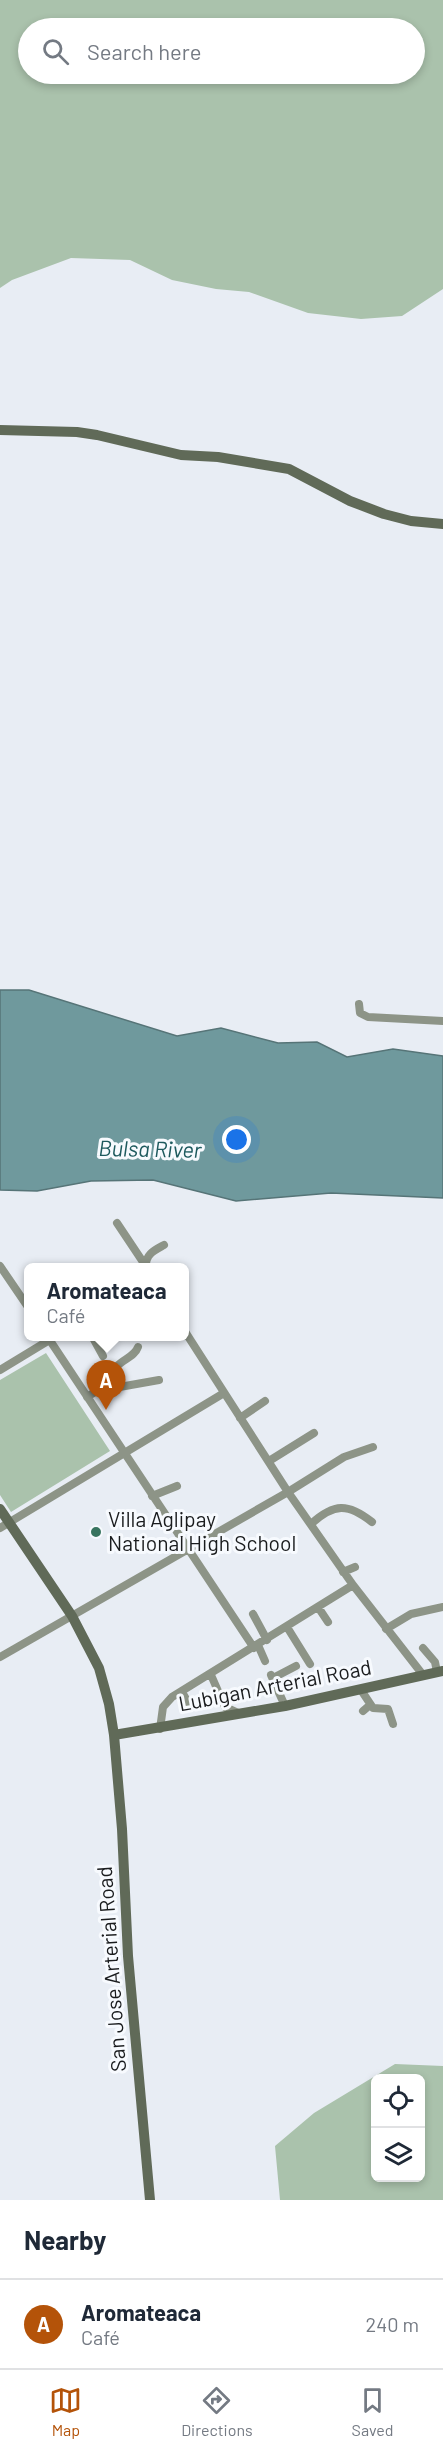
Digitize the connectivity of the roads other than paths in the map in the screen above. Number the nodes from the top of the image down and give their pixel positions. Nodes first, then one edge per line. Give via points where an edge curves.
1 (0, 430) edge
2 (443, 524) edge
3 (359, 1004) dead end
4 (443, 1021) edge
5 (117, 1223) dead end
6 (164, 1245) dead end
7 (144, 1263) edge
8 (147, 1263) edge
9 (0, 1266) edge
10 (24, 1301) edge
11 (189, 1338) edge
12 (46, 1341) edge
13 (53, 1341) edge
14 (95, 1341) edge
15 (138, 1347) dead end
16 (103, 1356) dead end
17 (0, 1370) edge
18 (159, 1380) dead end
19 (96, 1392) junction
20 (224, 1393) junction
21 (87, 1397) junction
22 (265, 1401) dead end
23 (240, 1418) junction
24 (314, 1433) dead end
25 (373, 1447) dead end
26 (124, 1454) junction
27 (268, 1461) junction
28 (177, 1486) dead end
29 (288, 1492) junction
30 (152, 1496) junction
31 (0, 1509) edge
32 (372, 1522) dead end
33 (311, 1524) junction
34 (4, 1526) edge
35 (187, 1549) junction
36 (355, 1566) dead end
37 (344, 1572) junction
38 (353, 1585) junction
39 (318, 1607) junction
40 (443, 1607) edge
41 (253, 1614) dead end
42 (72, 1616) junction
43 (328, 1622) dead end
44 (287, 1627) junction
45 (386, 1629) junction
46 (267, 1640) junction
47 (256, 1646) junction
48 (423, 1648) dead end
49 (0, 1657) edge
50 (266, 1661) dead end
51 (310, 1665) dead end
52 (296, 1666) dead end
53 (440, 1672) edge
54 (211, 1675) junction
55 (423, 1675) junction
56 (361, 1690) junction
57 (182, 1692) junction
58 (370, 1705) junction
59 (190, 1706) dead end
60 (285, 1706) junction
61 (363, 1711) dead end
62 (240, 1714) junction
63 (393, 1724) dead end
64 (160, 1729) junction
65 (114, 1735) junction
66 (150, 2200) edge

1 - 2 main road via 77,432 181,455 289,469 384,514
3 - 4 street via 360,1013 368,1017
5 - 7 street
6 - 8 street via 149,1255
9 - 10 street
11 - 20 street
12 - 17 street
13 - 21 street
14 - 16 street
15 - 19 street
18 - 19 street
19 - 21 street
20 - 23 street
20 - 26 street
21 - 26 street
22 - 23 street
23 - 27 street
24 - 27 street
25 - 29 street via 344,1457
26 - 30 street
26 - 34 street
27 - 29 street
28 - 30 street
29 - 33 street
29 - 35 street
30 - 35 street
31 - 34 main road, San Jose Arterial Road
32 - 33 street via 346,1507 334,1508
33 - 37 street
34 - 42 main road, San Jose Arterial Road
35 - 42 street
35 - 47 street
36 - 37 street
37 - 38 street
38 - 39 street
38 - 45 street
39 - 43 street
39 - 44 street
40 - 45 street via 411,1614
41 - 46 street
42 - 49 street
42 - 65 main road, San Jose Arterial Road via 99,1668
44 - 46 street
44 - 51 street
45 - 55 street
46 - 47 street
47 - 50 street
47 - 54 street
48 - 53 street
52 - 60 street via 272,1677
53 - 55 main road, Lubigan Arterial Road
54 - 57 street
54 - 62 street via 225,1707
55 - 56 main road, Lubigan Arterial Road
56 - 58 street
56 - 60 main road, Lubigan Arterial Road
57 - 59 street
57 - 64 street via 163,1707
58 - 61 street
58 - 63 street via 388,1709
60 - 62 main road, Lubigan Arterial Road
62 - 64 main road, Lubigan Arterial Road
64 - 65 main road, Lubigan Arterial Road
65 - 66 main road, San Jose Arterial Road via 128,1956

